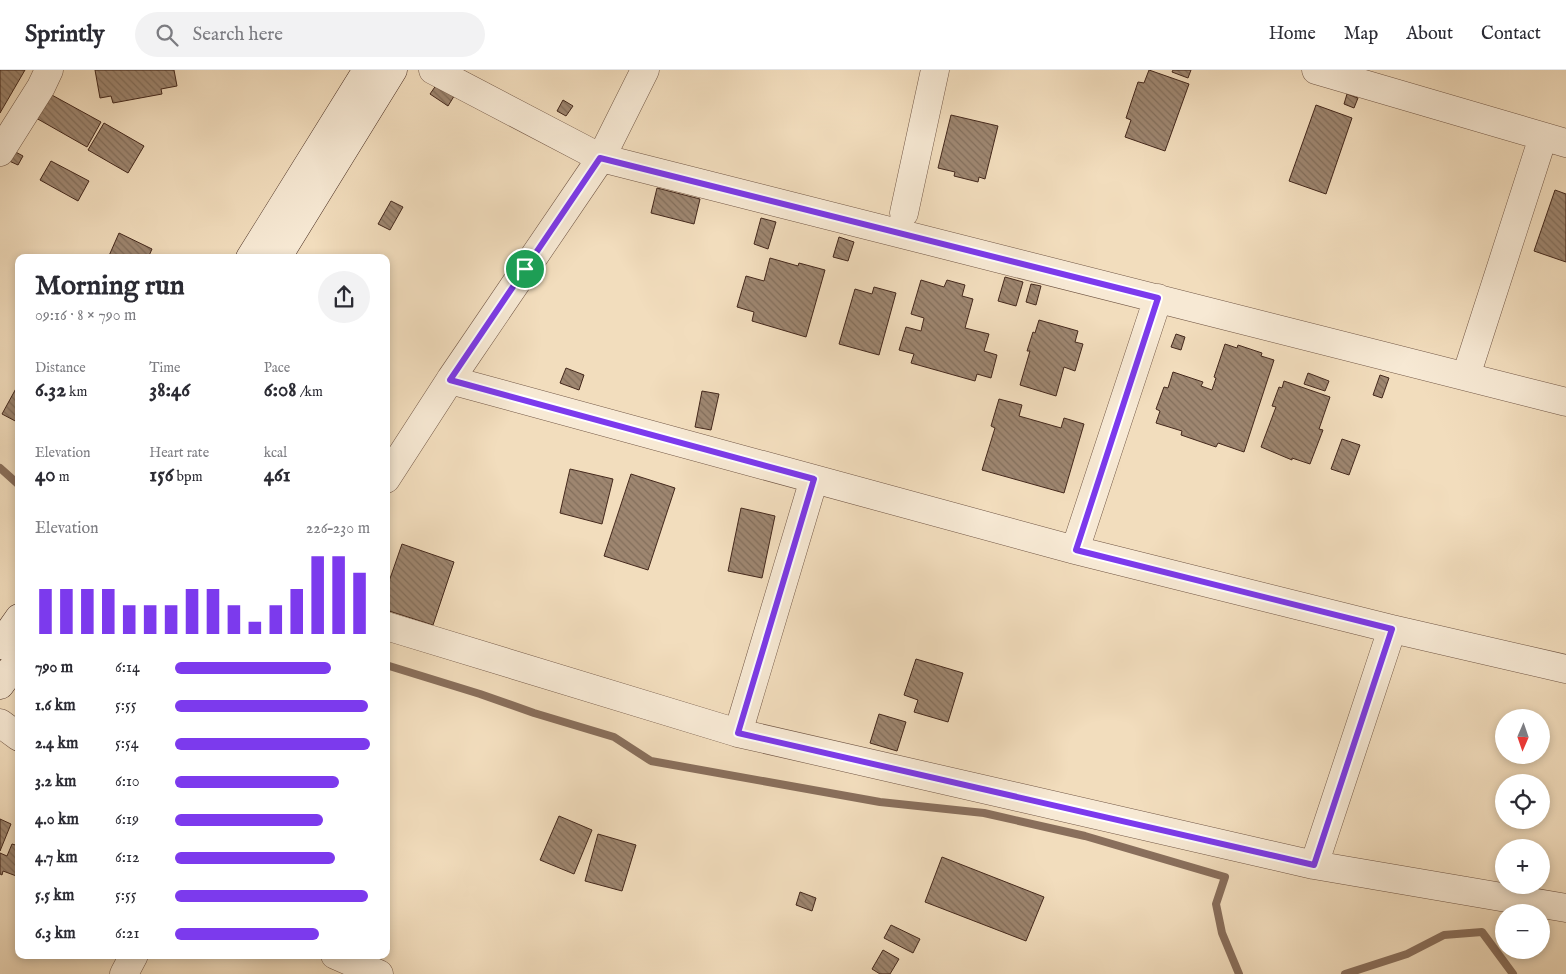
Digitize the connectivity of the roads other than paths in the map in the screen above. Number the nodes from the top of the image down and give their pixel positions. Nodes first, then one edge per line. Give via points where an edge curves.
1 (49, 70) edge
2 (367, 70) edge
3 (393, 70) edge
4 (433, 70) edge
5 (645, 70) edge
6 (935, 70) edge
7 (1316, 70) edge
8 (1555, 140) edge
9 (0, 152) edge
10 (600, 158) junction
11 (904, 213) dead end
12 (252, 254) edge
13 (279, 254) edge
14 (1158, 298) junction
15 (1466, 376) junction
16 (450, 380) junction
17 (1566, 402) edge
18 (390, 473) edge
19 (814, 479) junction
20 (1076, 550) junction
21 (15, 624) edge
22 (390, 627) edge
23 (1392, 629) junction
24 (0, 645) edge
25 (15, 664) edge
26 (1566, 668) edge
27 (0, 685) edge
28 (0, 723) edge
29 (738, 733) junction
30 (15, 734) edge
31 (1314, 865) junction
32 (1566, 908) edge
33 (132, 959) edge
34 (344, 959) edge
35 (124, 974) edge
36 (379, 974) edge

1 - 9 street
2 - 12 street
3 - 13 street
4 - 10 street
5 - 10 street
6 - 11 street
7 - 8 street
8 - 15 street
10 - 14 street
10 - 16 street
14 - 15 street
14 - 20 street
15 - 17 street
16 - 18 street
16 - 19 street
19 - 20 street
19 - 29 street
20 - 23 street
21 - 24 street
22 - 29 street
23 - 26 street
23 - 31 street
25 - 27 street
28 - 30 street
29 - 31 street
31 - 32 street
33 - 35 street
34 - 36 street

